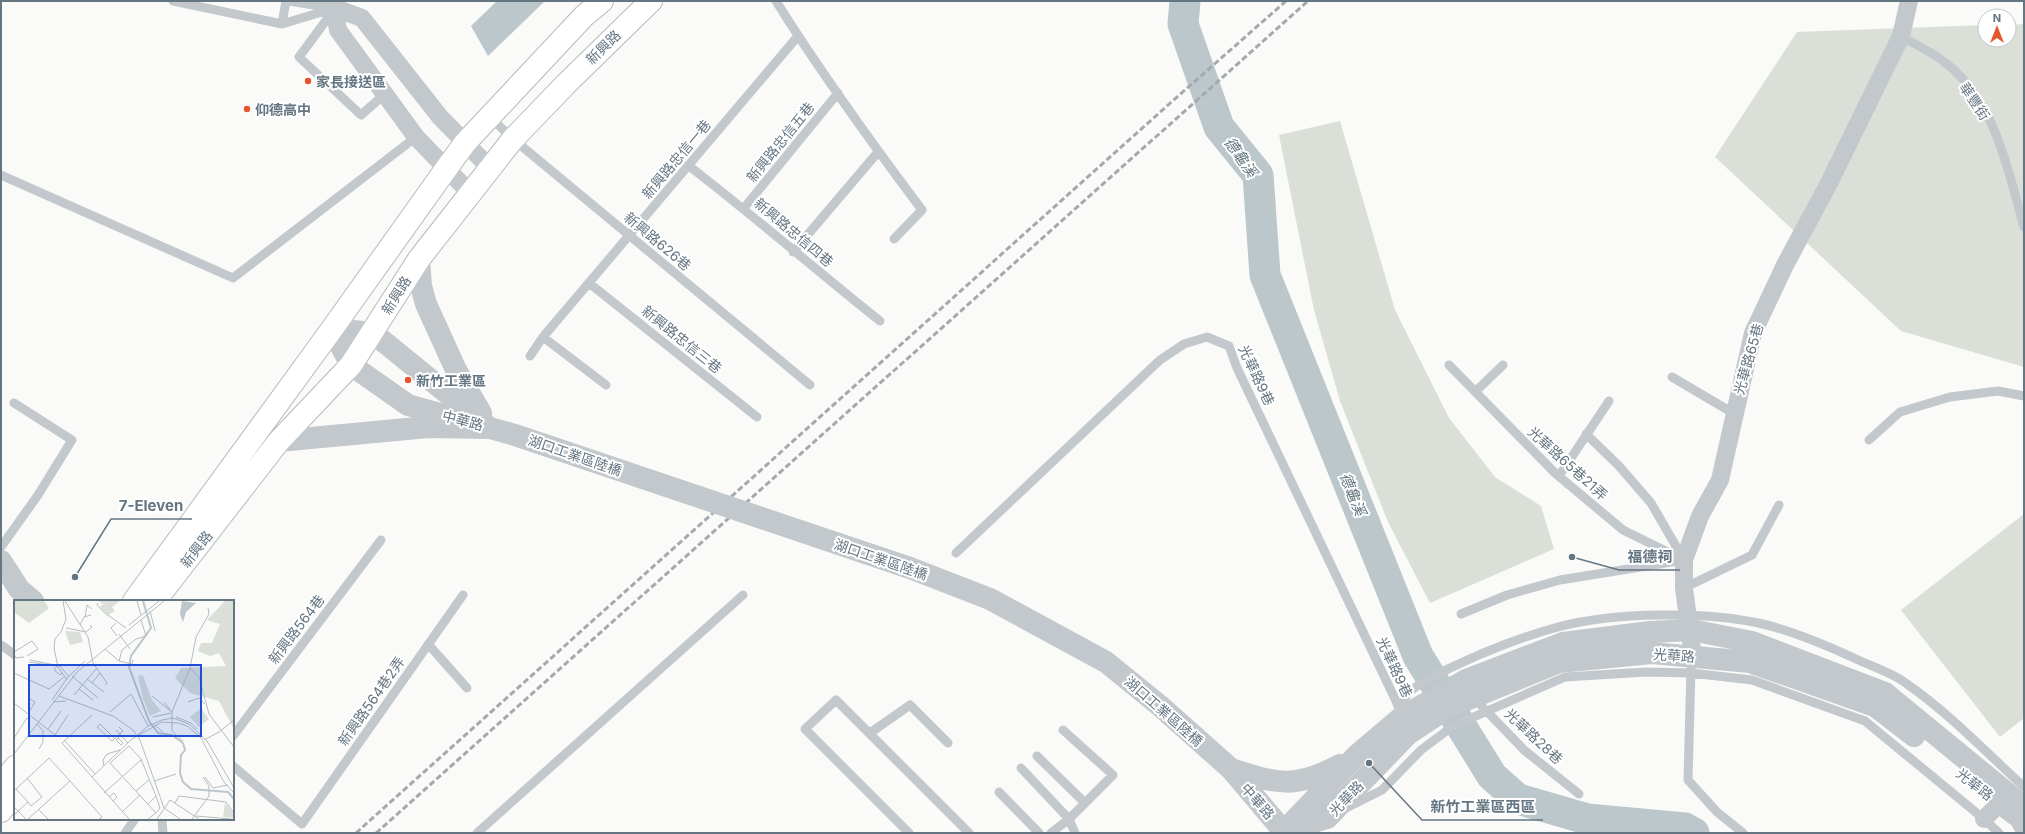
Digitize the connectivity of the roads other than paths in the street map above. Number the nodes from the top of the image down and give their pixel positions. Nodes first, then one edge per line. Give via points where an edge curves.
1 (173, 1) edge
2 (287, 1) edge
3 (602, 1) edge
4 (651, 1) edge
5 (776, 1) edge
6 (1909, 1) edge
7 (334, 5) edge
8 (282, 24) junction
9 (798, 36) junction
10 (1901, 36) junction
11 (838, 92) junction
12 (385, 94) junction
13 (490, 117) junction
14 (416, 137) junction
15 (513, 139) junction
16 (465, 143) junction
17 (878, 152) junction
18 (689, 166) junction
19 (446, 169) junction
20 (491, 169) junction
21 (1, 175) edge
22 (471, 194) junction
23 (744, 208) junction
24 (2024, 227) edge
25 (630, 236) junction
26 (894, 239) dead end
27 (793, 252) junction
28 (419, 258) junction
29 (589, 283) junction
30 (880, 321) dead end
31 (332, 329) junction
32 (373, 333) junction
33 (543, 337) junction
34 (530, 356) dead end
35 (351, 365) junction
36 (1449, 365) dead end
37 (1503, 365) dead end
38 (1672, 377) dead end
39 (606, 385) dead end
40 (810, 385) dead end
41 (1475, 392) junction
42 (2024, 396) edge
43 (1609, 401) dead end
44 (14, 403) dead end
45 (1733, 413) junction
46 (757, 417) dead end
47 (490, 428) junction
48 (1586, 434) junction
49 (1869, 440) dead end
50 (279, 441) junction
51 (1560, 476) junction
52 (1779, 505) dead end
53 (380, 540) dead end
54 (1, 547) edge
55 (956, 553) dead end
56 (1684, 560) junction
57 (1, 561) edge
58 (1684, 588) junction
59 (463, 594) dead end
60 (743, 595) dead end
61 (32, 600) edge
62 (135, 600) edge
63 (156, 600) edge
64 (1461, 614) dead end
65 (1690, 622) junction
66 (428, 644) junction
67 (1, 645) edge
68 (14, 654) edge
69 (1692, 665) junction
70 (467, 688) dead end
71 (1470, 696) junction
72 (1437, 705) junction
73 (1402, 717) junction
74 (1063, 730) dead end
75 (870, 733) junction
76 (234, 735) edge
77 (948, 743) dead end
78 (1036, 756) dead end
79 (1356, 756) junction
80 (234, 767) edge
81 (1021, 768) dead end
82 (1231, 769) junction
83 (8, 784) edge
84 (2024, 787) edge
85 (999, 792) dead end
86 (1579, 794) dead end
87 (1084, 802) junction
88 (2000, 803) junction
89 (2024, 807) edge
90 (1, 811) edge
91 (1984, 818) junction
92 (1069, 819) junction
93 (134, 820) edge
94 (162, 820) edge
95 (2024, 825) edge
96 (1284, 832) edge
97 (125, 833) edge
98 (163, 833) edge
99 (477, 833) edge
100 (909, 833) edge
101 (970, 833) edge
102 (1039, 833) edge
103 (1051, 833) edge
104 (1075, 833) edge
105 (1743, 833) edge
106 (1999, 833) edge

1 - 8 lane
2 - 7 lane
2 - 8 lane
3 - 13 main road, 新興路 via 584,16
4 - 15 main road, 新興路
5 - 9 lane
6 - 10 street
7 - 8 lane
7 - 12 street via 338,30
7 - 12 lane via 299,57 361,115
7 - 16 street via 362,18 440,117
9 - 11 lane
9 - 18 lane, 新興路忠信一巷
10 - 24 lane, 華豐街 via 1948,64 1968,85 1999,139
10 - 45 street, 光華路65巷 via 1753,333
11 - 17 lane
11 - 23 lane, 新興路忠信五巷
12 - 14 street
13 - 15 lane, 新興路626巷
13 - 16 main road, 新興路
14 - 19 street
14 - 21 lane via 233,278
15 - 20 main road, 新興路
15 - 25 lane, 新興路626巷
16 - 19 main road, 新興路
16 - 20 street
17 - 26 lane via 922,210
17 - 27 lane
18 - 23 lane, 新興路忠信四巷
18 - 25 lane, 新興路忠信一巷
19 - 22 street
19 - 31 main road, 新興路
20 - 22 main road, 新興路
22 - 28 main road, 新興路
23 - 27 lane, 新興路忠信四巷
25 - 29 lane, 新興路忠信一巷
25 - 40 lane, 新興路626巷
27 - 30 lane, 新興路忠信四巷
28 - 32 main road, 新興路
28 - 47 street via 421,286 426,304 456,370
29 - 33 lane, 新興路忠信一巷
29 - 46 lane, 新興路忠信三巷
31 - 32 street
31 - 35 street, 中華路
31 - 62 main road, 新興路
32 - 35 main road, 新興路
32 - 47 street, 中華路
33 - 34 lane, 新興路忠信一巷
33 - 39 lane
35 - 47 street, 中華路 via 408,405
35 - 50 main road, 新興路
36 - 41 lane, 光華路65巷21弄
37 - 41 lane
38 - 45 lane
41 - 51 lane, 光華路65巷21弄
42 - 49 lane via 1998,391 1950,397 1900,412
43 - 48 lane
44 - 54 lane via 72,440 38,495
45 - 56 street, 光華路65巷 via 1720,480 1700,516
47 - 50 street via 428,426
47 - 82 street, 湖口工業區陸橋, bridge via 515,434 910,568 990,599 1106,662 1159,704
48 - 51 lane
48 - 56 lane via 1619,466 1651,503
50 - 63 main road, 新興路
51 - 56 lane, 光華路65巷21弄 via 1623,530
52 - 58 lane via 1752,555
53 - 76 lane, 新興路564巷
55 - 73 lane, 光華路9巷 via 1160,360 1184,344 1207,337 1229,346 1237,368
56 - 58 street, 光華路65巷
56 - 64 lane via 1560,580 1507,595
57 - 61 street via 19,589
58 - 65 street, 光華路65巷
59 - 66 lane, 新興路564巷2弄
60 - 99 lane
65 - 69 street, 光華路65巷
65 - 71 street, 光華路 via 1650,632 1563,643
65 - 84 lane, 光華路 via 1763,624 1824,644 1906,682 1956,723
65 - 89 street, 光華路 via 1752,642 1885,693
66 - 70 lane
66 - 80 lane, 新興路564巷2弄 via 302,824
67 - 68 lane
69 - 71 street, 光華路 via 1652,652 1559,662
69 - 88 street, 光華路 via 1750,662 1875,706
69 - 91 lane, 光華路 via 1752,680 1865,722
69 - 105 lane via 1688,780 1717,812
71 - 72 street, 光華路
71 - 72 lane, 光華路
71 - 86 lane, 光華路28巷 via 1524,750
72 - 73 street, 光華路
72 - 96 street, 光華路 via 1327,818
73 - 79 street, 光華路
74 - 87 lane via 1113,775
75 - 77 lane via 910,705
75 - 100 lane via 836,700 806,729
75 - 101 lane
78 - 87 lane
79 - 82 street via 1306,781 1266,780
79 - 96 street, 光華路
81 - 92 lane
82 - 96 street, 中華路
83 - 90 main road
85 - 102 lane
87 - 92 lane
88 - 91 street
88 - 95 street, 光華路 via 2020,818
91 - 106 lane, 光華路
92 - 103 lane
92 - 104 lane
93 - 97 lane
94 - 98 lane

